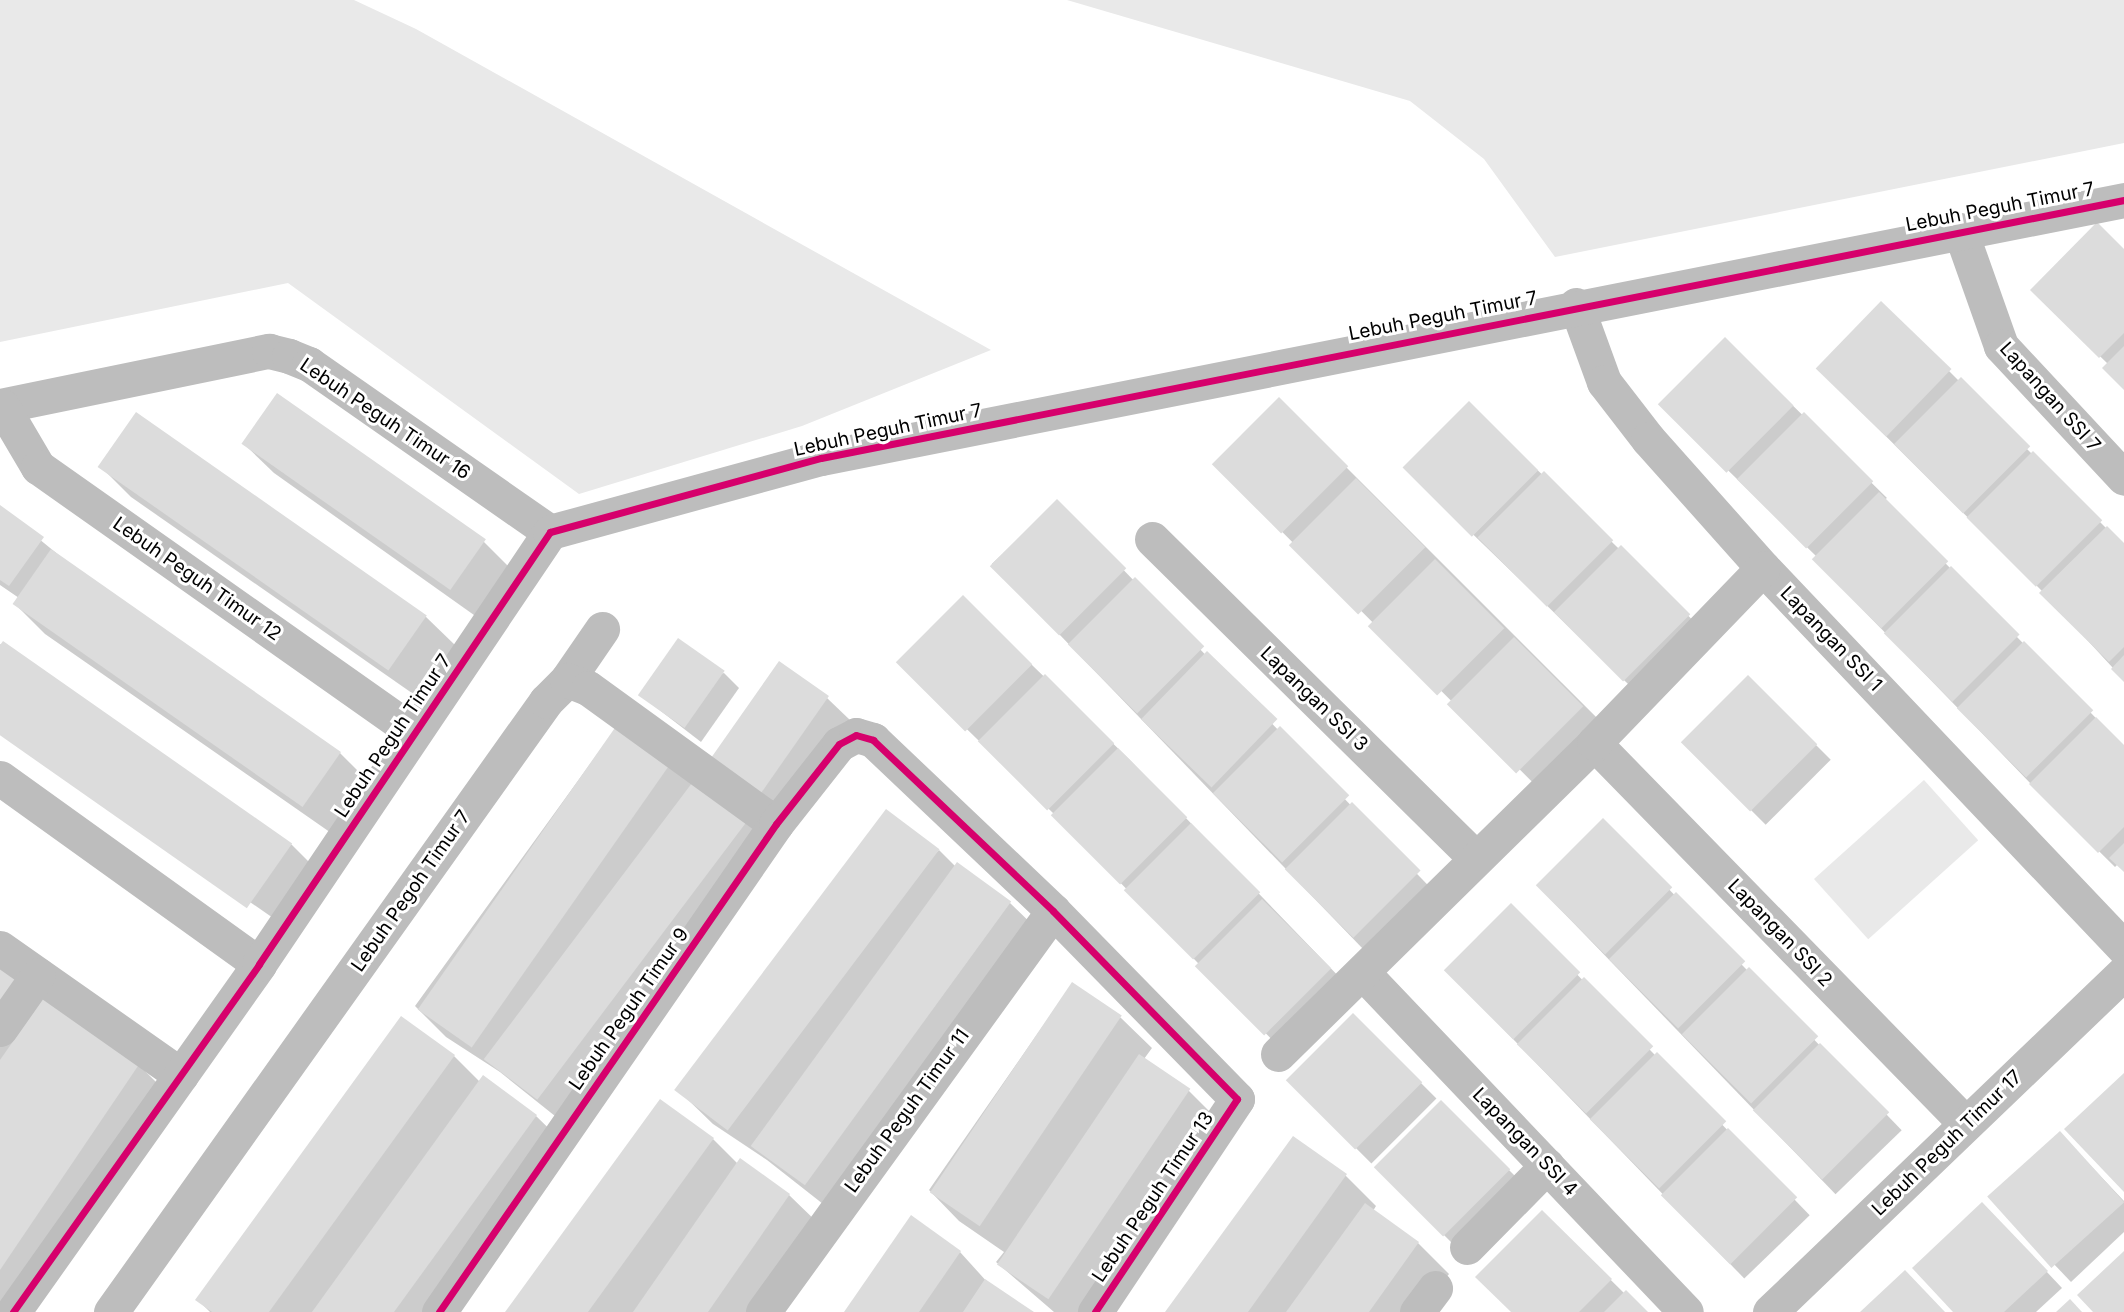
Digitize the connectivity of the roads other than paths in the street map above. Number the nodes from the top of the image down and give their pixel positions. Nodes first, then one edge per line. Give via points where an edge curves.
1 (2124, 200) edge
2 (1960, 230) junction
3 (1576, 305) junction
4 (1, 406) edge
5 (2124, 478) edge
6 (550, 533) junction
7 (1152, 539) dead end
8 (1763, 568) junction
9 (602, 629) dead end
10 (567, 680) junction
11 (414, 732) junction
12 (1594, 743) junction
13 (0, 778) edge
14 (776, 824) junction
15 (1476, 858) junction
16 (1053, 912) junction
17 (0, 948) edge
18 (2124, 948) edge
19 (259, 964) junction
20 (1363, 973) junction
21 (2124, 973) edge
22 (38, 975) junction
23 (0, 1029) edge
24 (1278, 1054) dead end
25 (181, 1074) junction
26 (1966, 1124) junction
27 (1547, 1166) junction
28 (1467, 1247) dead end
29 (14, 1312) edge
30 (111, 1312) edge
31 (439, 1312) edge
32 (763, 1312) edge
33 (1094, 1312) edge
34 (1686, 1312) edge
35 (1770, 1312) edge

1 - 2 street, Lebuh Peguh Timur 7
2 - 3 street, Lebuh Peguh Timur 7
2 - 5 street, Lapangan SSI 7 via 2001,346
3 - 6 street, Lebuh Peguh Timur 7 via 821,458
3 - 8 street, Lapangan SSI 1 via 1604,382 1648,439
4 - 6 street, Lebuh Peguh Timur 16 via 269,351 309,364
4 - 11 street, Lebuh Peguh Timur 12 via 38,467
6 - 11 street, Lebuh Peguh Timur 7
7 - 15 street, Lapangan SSI 3
8 - 12 street
8 - 18 street, Lapangan SSI 1
9 - 10 street, Lebuh Pegoh Timur 7
10 - 14 street via 588,688
10 - 30 street, Lebuh Pegoh Timur 7 via 538,712
11 - 19 street, Lebuh Peguh Timur 7
12 - 15 street
12 - 26 street, Lapangan SSI 2
13 - 19 street
14 - 16 street, Lebuh Peguh Timur 9 via 839,744 856,735 873,740
14 - 31 street, Lebuh Peguh Timur 9
15 - 20 street
16 - 32 street, Lebuh Peguh Timur 11
16 - 33 street, Lebuh Peguh Timur 13 via 1237,1099
17 - 22 street
19 - 25 street, Lebuh Peguh Timur 7
20 - 24 street
20 - 27 street, Lapangan SSI 4
21 - 26 street, Lebuh Peguh Timur 17
22 - 23 street
22 - 25 street
25 - 29 street, Lebuh Peguh Timur 7
26 - 35 street, Lebuh Peguh Timur 17
27 - 28 street
27 - 34 street, Lapangan SSI 4

